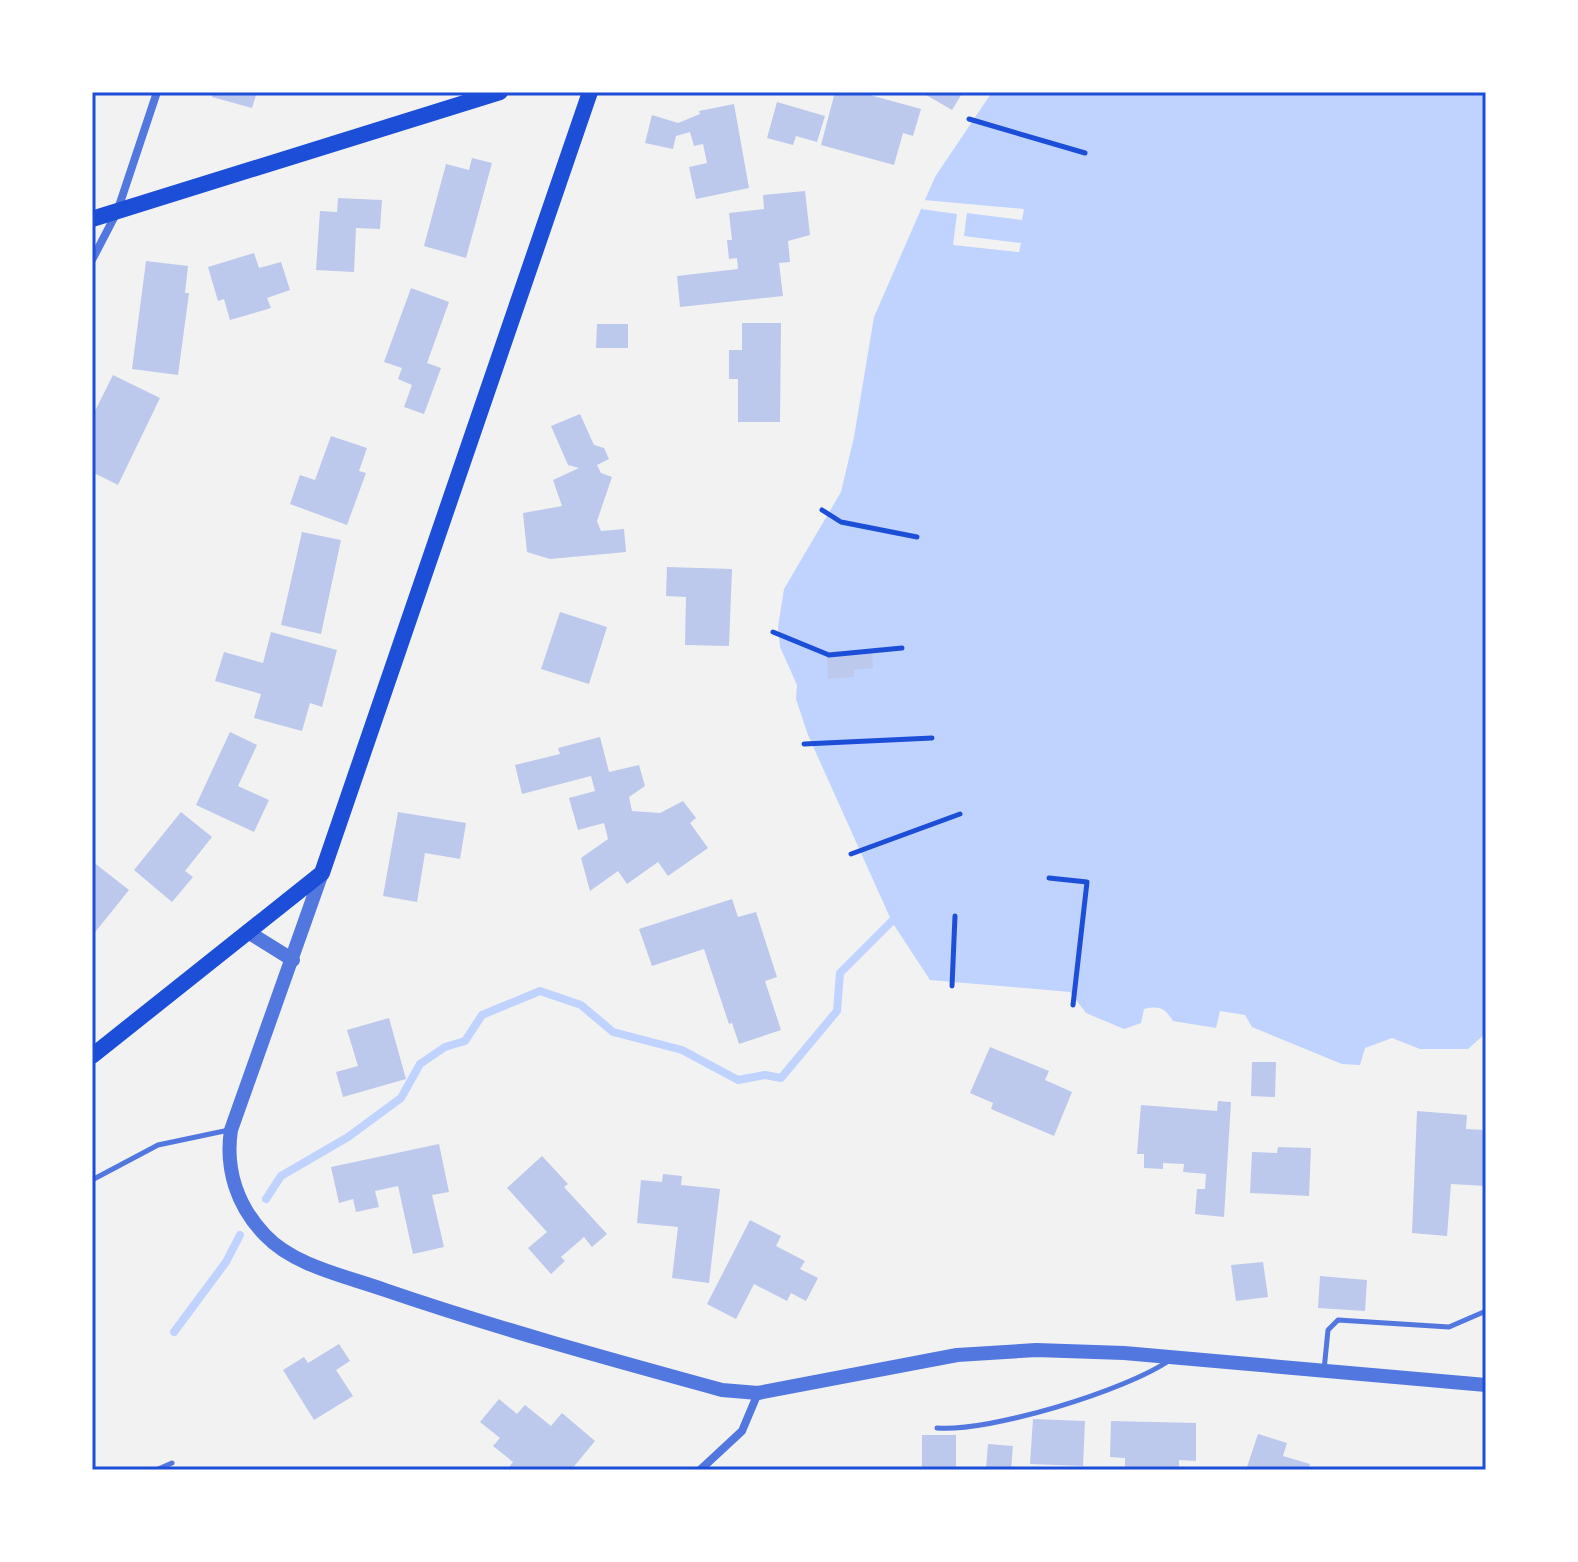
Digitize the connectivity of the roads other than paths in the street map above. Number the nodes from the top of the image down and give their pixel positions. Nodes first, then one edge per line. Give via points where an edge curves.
1 (157, 92) edge
2 (500, 92) edge
3 (590, 92) edge
4 (117, 212) junction
5 (92, 219) edge
6 (92, 260) edge
7 (322, 873) junction
8 (248, 932) junction
9 (293, 960) junction
10 (92, 1056) edge
11 (231, 1130) junction
12 (92, 1180) edge
13 (1486, 1311) edge
14 (1174, 1357) junction
15 (1324, 1371) junction
16 (1486, 1385) edge
17 (758, 1393) junction
18 (937, 1428) dead end
19 (172, 1463) dead end
20 (156, 1470) edge
21 (700, 1470) edge

1 - 4 street
2 - 4 main road
3 - 7 main road
4 - 5 main road
4 - 6 street
7 - 8 main road
7 - 9 street
8 - 9 street
8 - 10 main road
9 - 11 street
11 - 12 lane via 158,1145
11 - 17 street via 229,1166 246,1212 266,1237 294,1255 477,1321 722,1390
13 - 15 lane via 1449,1327 1338,1320 1328,1330
14 - 15 street
14 - 17 street via 1036,1350 957,1355
14 - 18 lane via 1142,1378 1081,1399 975,1429
15 - 16 street
17 - 21 street via 742,1431
19 - 20 lane

